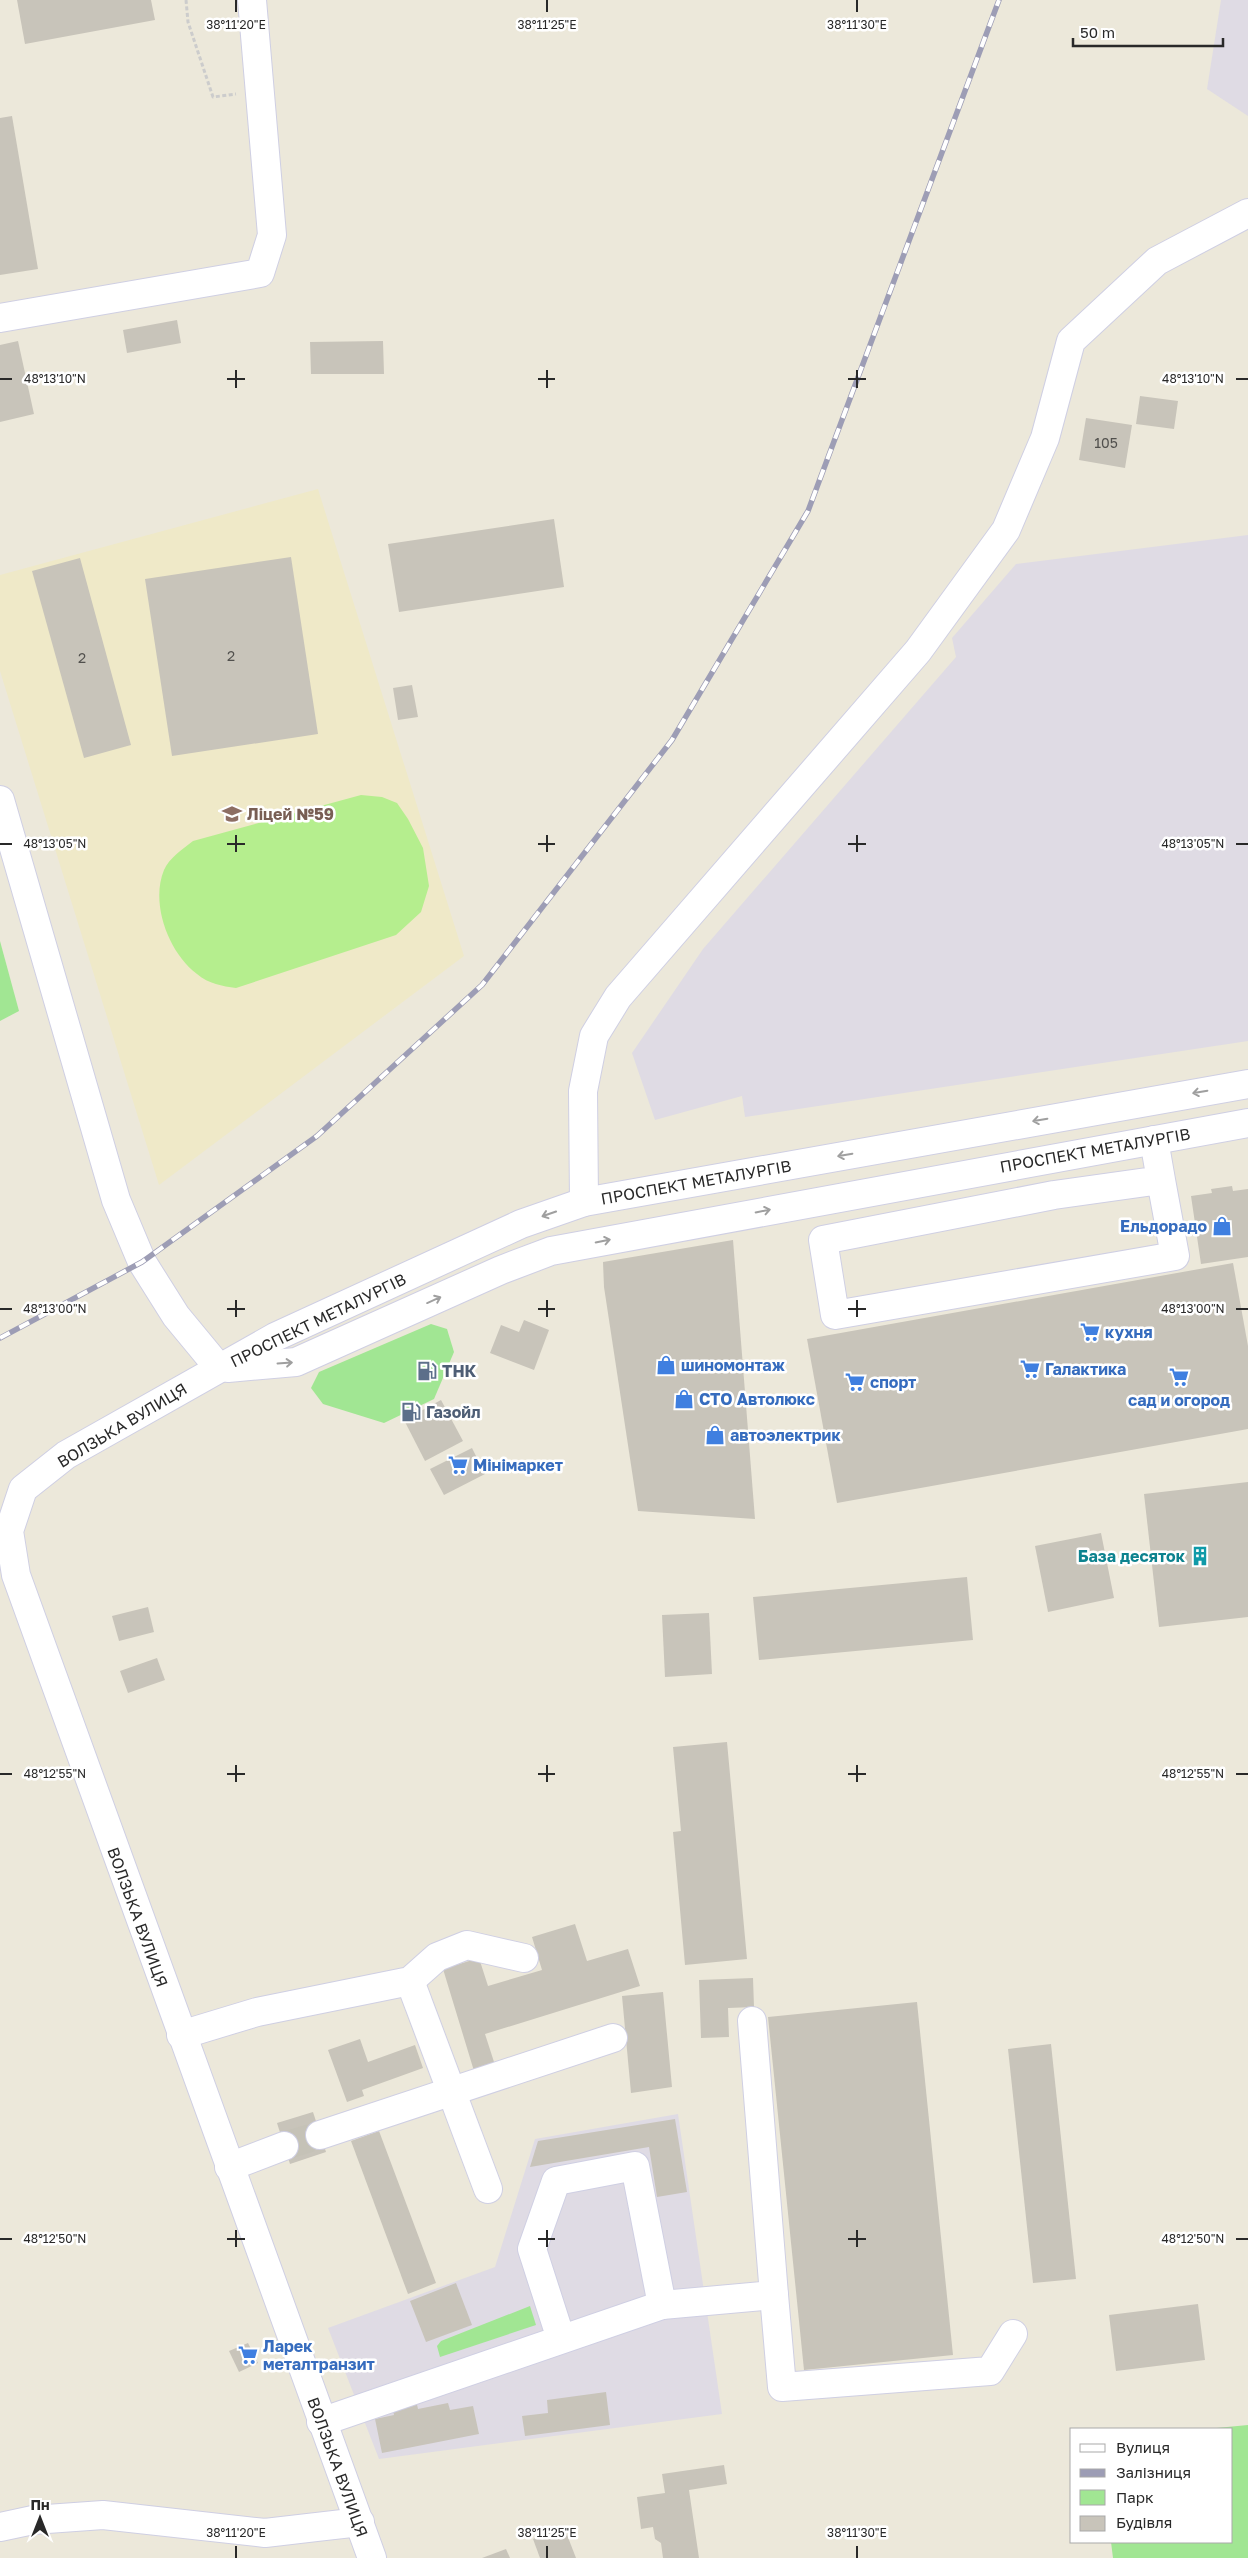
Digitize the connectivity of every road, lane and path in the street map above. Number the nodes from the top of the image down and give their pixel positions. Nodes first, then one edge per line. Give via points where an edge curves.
1 (186, 0) edge
2 (252, 0) edge
3 (262, 91) junction
4 (1248, 213) edge
5 (0, 318) edge
6 (0, 800) edge
7 (1248, 1084) edge
8 (1248, 1123) edge
9 (1154, 1140) junction
10 (892, 1146) junction
11 (1161, 1180) junction
12 (901, 1185) junction
13 (584, 1202) junction
14 (219, 1368) junction
15 (12, 1494) edge
16 (524, 1958) dead end
17 (410, 1981) junction
18 (752, 2021) dead end
19 (181, 2035) junction
20 (613, 2038) dead end
21 (453, 2091) junction
22 (320, 2135) tunnel mouth
23 (284, 2146) tunnel mouth
24 (229, 2167) junction
25 (488, 2189) dead end
26 (774, 2295) junction
27 (662, 2304) junction
28 (1013, 2334) dead end
29 (561, 2339) junction
30 (322, 2422) junction
31 (360, 2522) junction
32 (0, 2527) edge
33 (372, 2558) edge

1 - 3 path via 188,22 213,97
2 - 3 street
3 - 5 street via 272,235 260,273
4 - 13 street via 1157,261 1070,342 1045,438 1006,530 918,651 618,997 594,1036 583,1091
6 - 14 street via 116,1200 142,1262 176,1316
7 -> 10 street, ПРОСПЕКТ МЕТАЛУРГІВ
8 - 9 street, ПРОСПЕКТ МЕТАЛУРГІВ
9 - 11 street
9 - 12 street, ПРОСПЕКТ МЕТАЛУРГІВ
10 - 12 street via 888,1167 892,1177
10 -> 13 street, ПРОСПЕКТ МЕТАЛУРГІВ
11 - 11 street via 1054,1195 823,1240 835,1315 1175,1256
14 -> 12 street, ПРОСПЕКТ МЕТАЛУРГІВ via 296,1362 501,1270 551,1251
13 -> 14 street, ПРОСПЕКТ МЕТАЛУРГІВ via 521,1224 275,1337
14 - 15 street, ВОЛЗЬКА ВУЛИЦЯ via 66,1454
15 - 19 street, ВОЛЗЬКА ВУЛИЦЯ via 9,1531 16,1575
16 - 17 street via 467,1945 437,1957
17 - 19 street via 257,2012
17 - 21 street
18 - 26 street
19 - 24 street, ВОЛЗЬКА ВУЛИЦЯ
20 - 21 street
21 - 22 street
21 - 25 street
23 - 24 street
24 - 30 street, ВОЛЗЬКА ВУЛИЦЯ
26 - 27 street
26 - 28 street via 782,2387 990,2371
27 - 29 street
27 - 29 street via 635,2166 556,2181 532,2249
29 - 30 street
30 - 31 street, ВОЛЗЬКА ВУЛИЦЯ
31 - 32 street via 265,2533 103,2515 33,2520
31 - 33 street, ВОЛЗЬКА ВУЛИЦЯ

